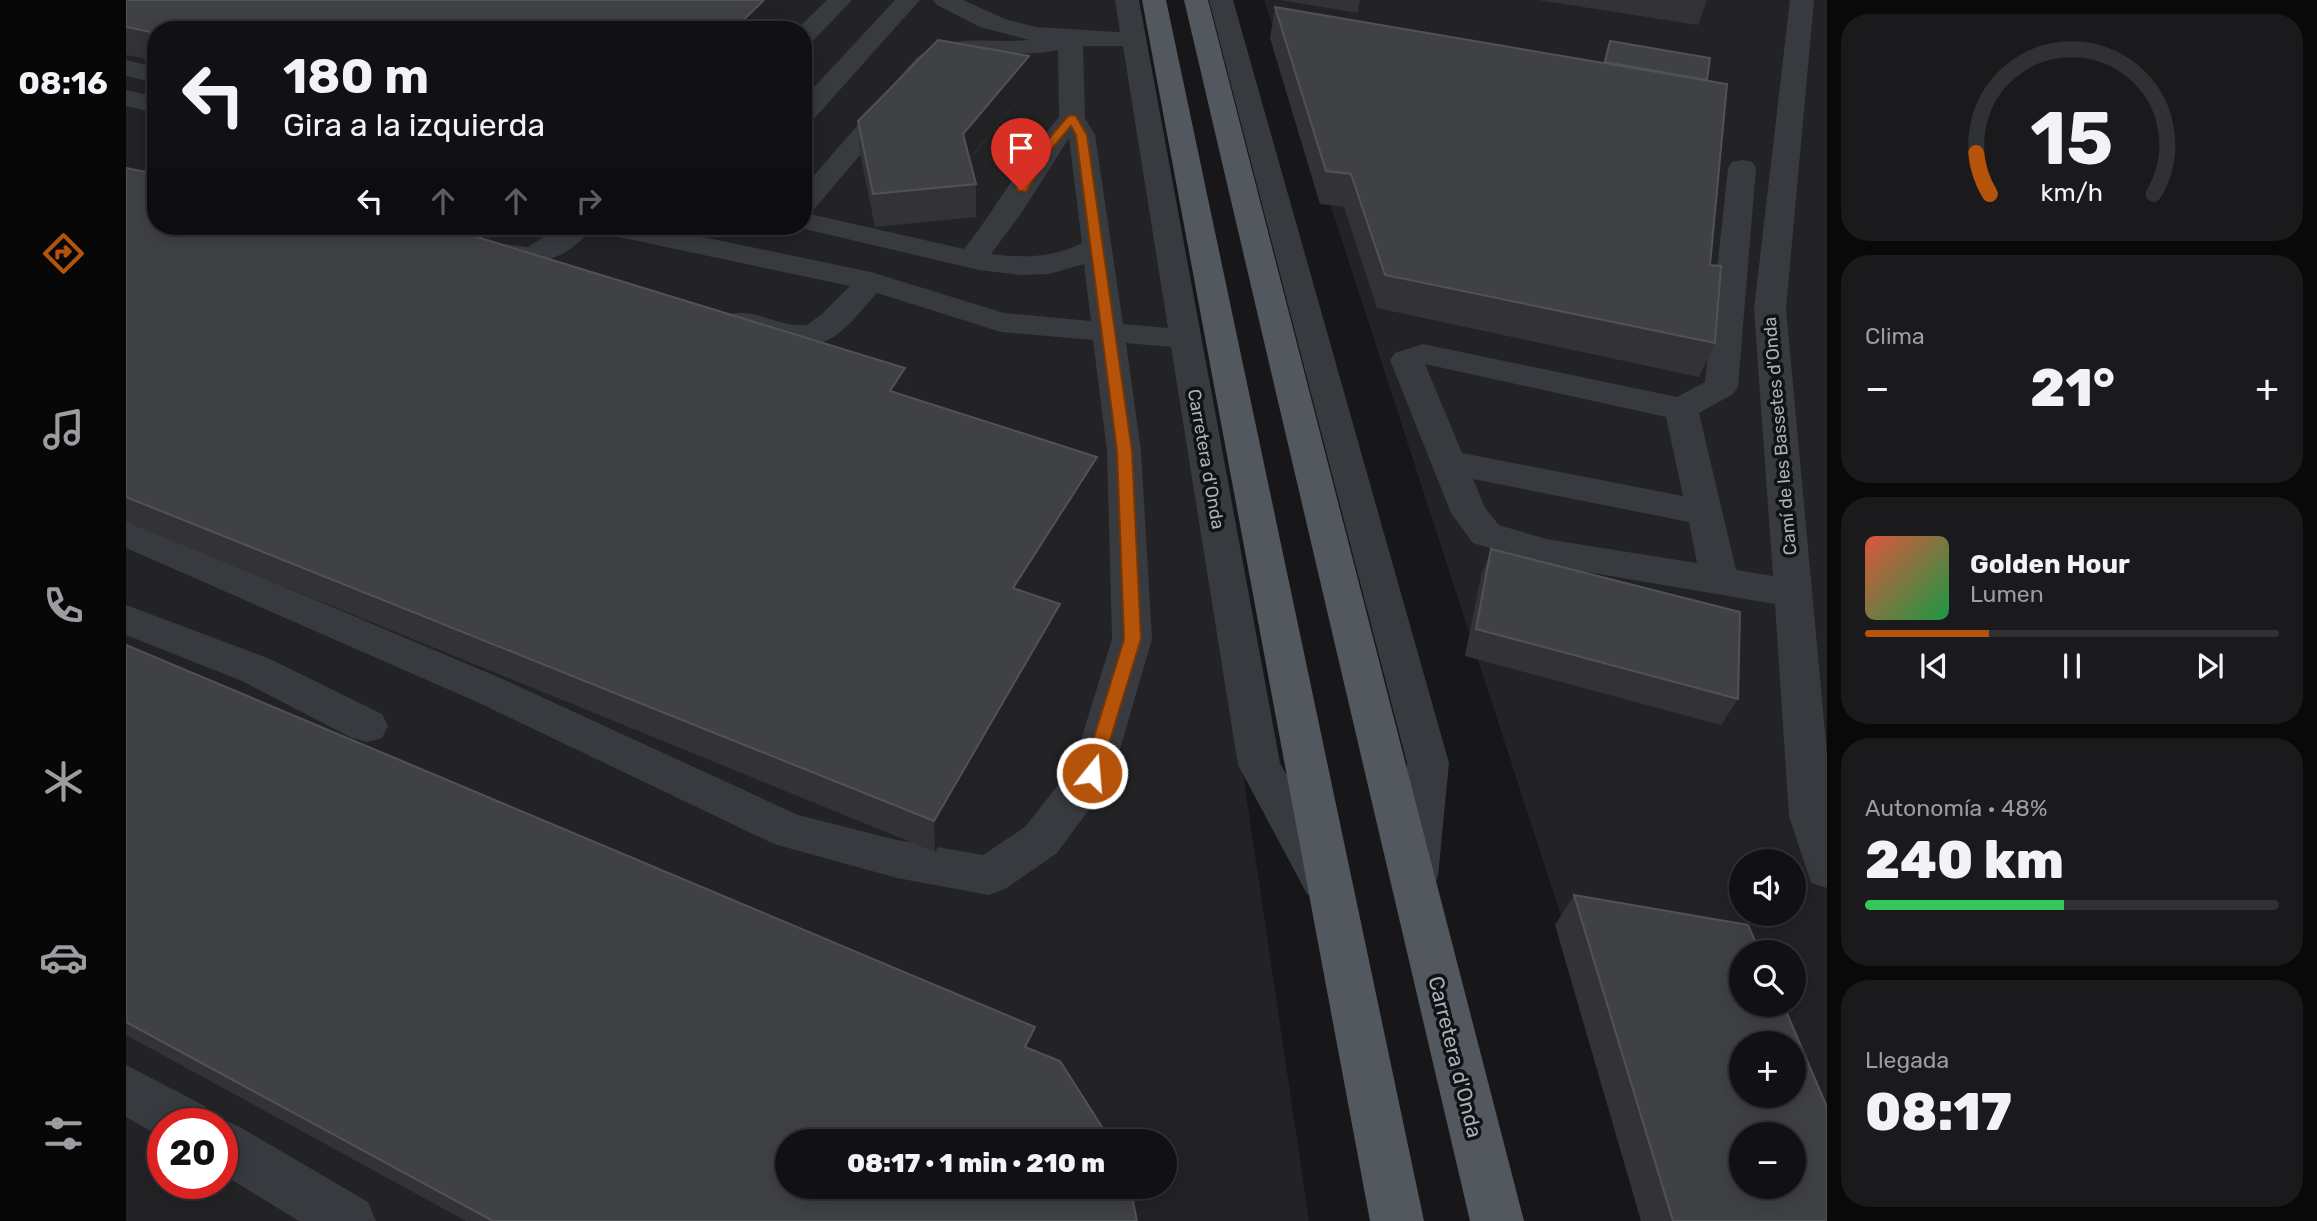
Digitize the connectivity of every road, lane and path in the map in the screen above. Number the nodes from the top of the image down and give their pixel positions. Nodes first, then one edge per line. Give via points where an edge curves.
1 (840, 0) edge
2 (908, 0) edge
3 (945, 0) edge
4 (1127, 0) edge
5 (1154, 0) edge
6 (1196, 0) edge
7 (1221, 0) edge
8 (1802, 0) edge
9 (812, 28) edge
10 (1070, 39) junction
11 (1134, 39) junction
12 (126, 68) edge
13 (147, 73) edge
14 (126, 98) edge
15 (147, 103) edge
16 (812, 105) edge
17 (1072, 118) junction
18 (1742, 168) dead end
19 (812, 196) edge
20 (812, 223) edge
21 (567, 235) edge
22 (652, 235) edge
23 (1098, 246) junction
24 (465, 247) edge
25 (532, 257) junction
26 (972, 259) junction
27 (569, 270) edge
28 (872, 281) junction
29 (708, 311) edge
30 (1107, 332) junction
31 (1185, 339) junction
32 (1681, 409) junction
33 (1448, 461) junction
34 (1705, 513) junction
35 (126, 533) edge
36 (1720, 581) junction
37 (1793, 593) junction
38 (126, 619) edge
39 (367, 726) dead end
40 (1827, 869) edge
41 (1415, 892) junction
42 (1334, 900) junction
43 (126, 1088) edge
44 (160, 1108) edge
45 (238, 1155) edge
46 (349, 1221) edge
47 (1397, 1221) edge
48 (1497, 1221) edge

1 - 9 street
2 - 16 street
3 - 10 street via 1006,28
4 - 11 street, Carretera d'Onda
5 - 42 main road, Carretera d'Onda
6 - 41 main road, Carretera d'Onda
7 - 41 street, Carretera d'Onda via 1428,763
8 - 37 street, Camí de les Bassetes d'Onda via 1770,309
10 - 11 street
10 - 17 street
10 - 19 street via 1037,47 939,51
11 - 31 street, Carretera d'Onda
12 - 13 street
14 - 15 street
17 - 23 street via 1082,135
17 - 26 street
18 - 32 street via 1721,387
20 - 26 street
21 - 25 street
22 - 28 street
23 - 26 street via 1049,265
23 - 30 street
24 - 25 street
25 - 27 street
28 - 29 street via 820,331 785,333
28 - 30 street via 1002,322
30 - 31 street
30 - 35 street via 1125,451 1132,639 1092,773 1041,840 989,875 897,859 790,831 491,691
31 - 42 street, Carretera d'Onda via 1259,765
32 - 33 street via 1423,354 1406,360
32 - 34 street
33 - 34 street
33 - 36 street via 1469,513 1486,534 1546,552
34 - 36 street
36 - 37 street
37 - 40 street, Camí de les Bassetes d'Onda via 1811,816
38 - 39 street via 256,670
41 - 48 main road, Carretera d'Onda
42 - 47 main road, Carretera d'Onda
43 - 44 street
45 - 46 street

